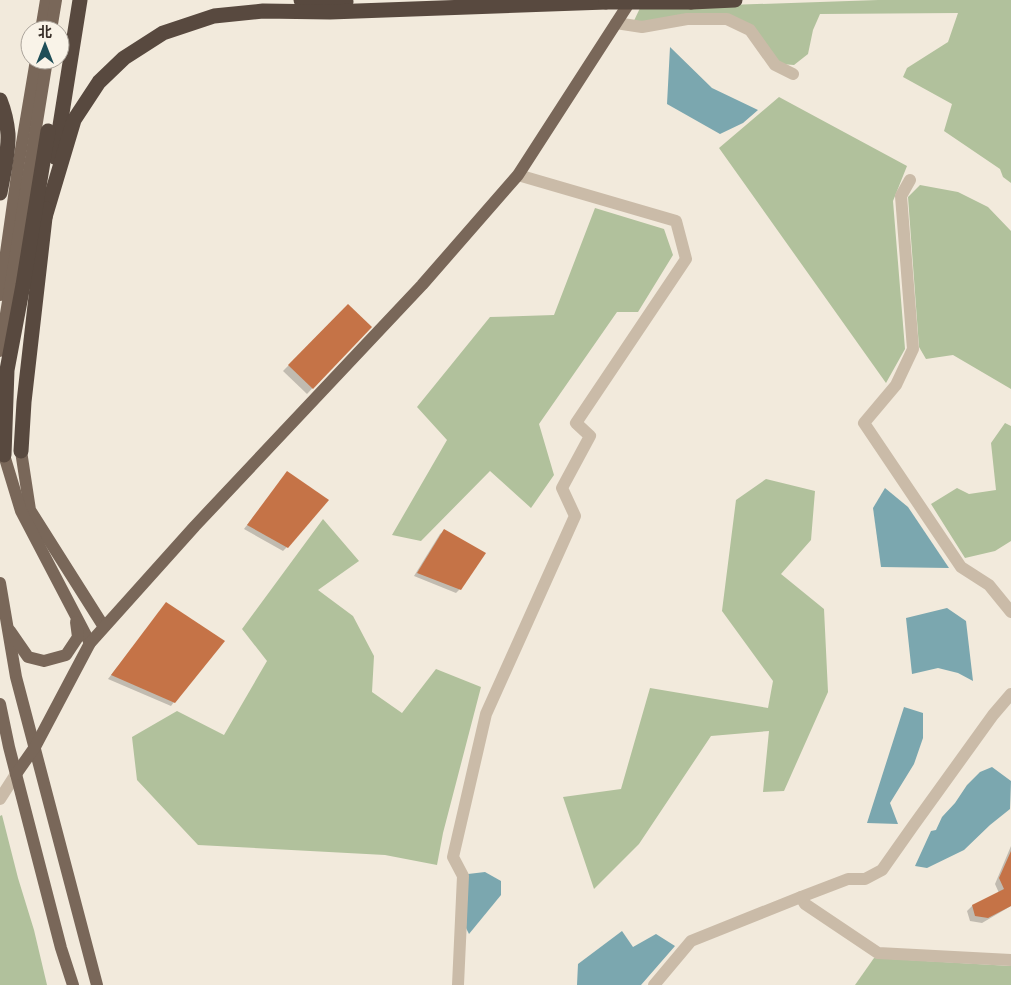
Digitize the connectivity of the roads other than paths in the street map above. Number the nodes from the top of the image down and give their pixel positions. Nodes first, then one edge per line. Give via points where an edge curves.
1 (46, 0) edge
2 (56, 0) edge
3 (69, 0) edge
4 (80, 0) edge
5 (300, 0) edge
6 (631, 0) edge
7 (735, 0) edge
8 (606, 2) junction
9 (43, 20) edge
10 (53, 20) edge
11 (66, 20) edge
12 (616, 23) junction
13 (34, 70) edge
14 (44, 70) edge
15 (58, 70) edge
16 (793, 74) dead end
17 (0, 100) edge
18 (518, 175) junction
19 (910, 180) dead end
20 (0, 193) edge
21 (45, 217) junction
22 (0, 295) edge
23 (0, 351) edge
24 (21, 451) joint
25 (4, 455) joint
26 (0, 583) edge
27 (1011, 612) edge
28 (75, 615) junction
29 (104, 627) junction
30 (8, 629) junction
31 (90, 643) junction
32 (1011, 694) edge
33 (0, 704) edge
34 (35, 747) junction
35 (16, 774) junction
36 (0, 799) edge
37 (800, 897) junction
38 (1011, 960) edge
39 (73, 985) edge
40 (97, 985) edge
41 (458, 985) edge
42 (654, 985) edge

1 - 9 main road
2 - 10 main road
3 - 11 highway
4 - 21 highway
5 - 8 highway via 401,4
6 - 12 main road
7 - 8 highway, bridge
8 - 21 highway via 263,11 214,16 163,33 124,58 99,82 74,120
12 - 16 street via 642,27 687,19 727,19 750,30 775,65
12 - 18 main road
13 - 22 main road
14 - 23 main road
15 - 25 highway via 7,370
17 - 20 highway via 8,135
18 - 29 main road via 422,285 194,526
18 - 41 street via 676,221 686,259 576,423 590,436 562,488 575,516 486,714 453,858 463,876
19 - 27 street via 901,196 913,349 896,385 864,423 962,567 989,585
21 - 24 highway
24 - 29 main road via 30,510
25 - 28 main road via 21,511
26 - 30 main road
28 - 30 main road via 78,637 66,655 44,661 28,657
28 - 31 main road
29 - 31 main road
30 - 34 main road via 16,677
31 - 34 main road
32 - 37 street via 882,870 866,879 848,879
33 - 35 main road
34 - 35 main road
34 - 40 main road
35 - 36 street
35 - 39 main road
37 - 38 street via 805,904 878,953
37 - 42 street via 691,941

